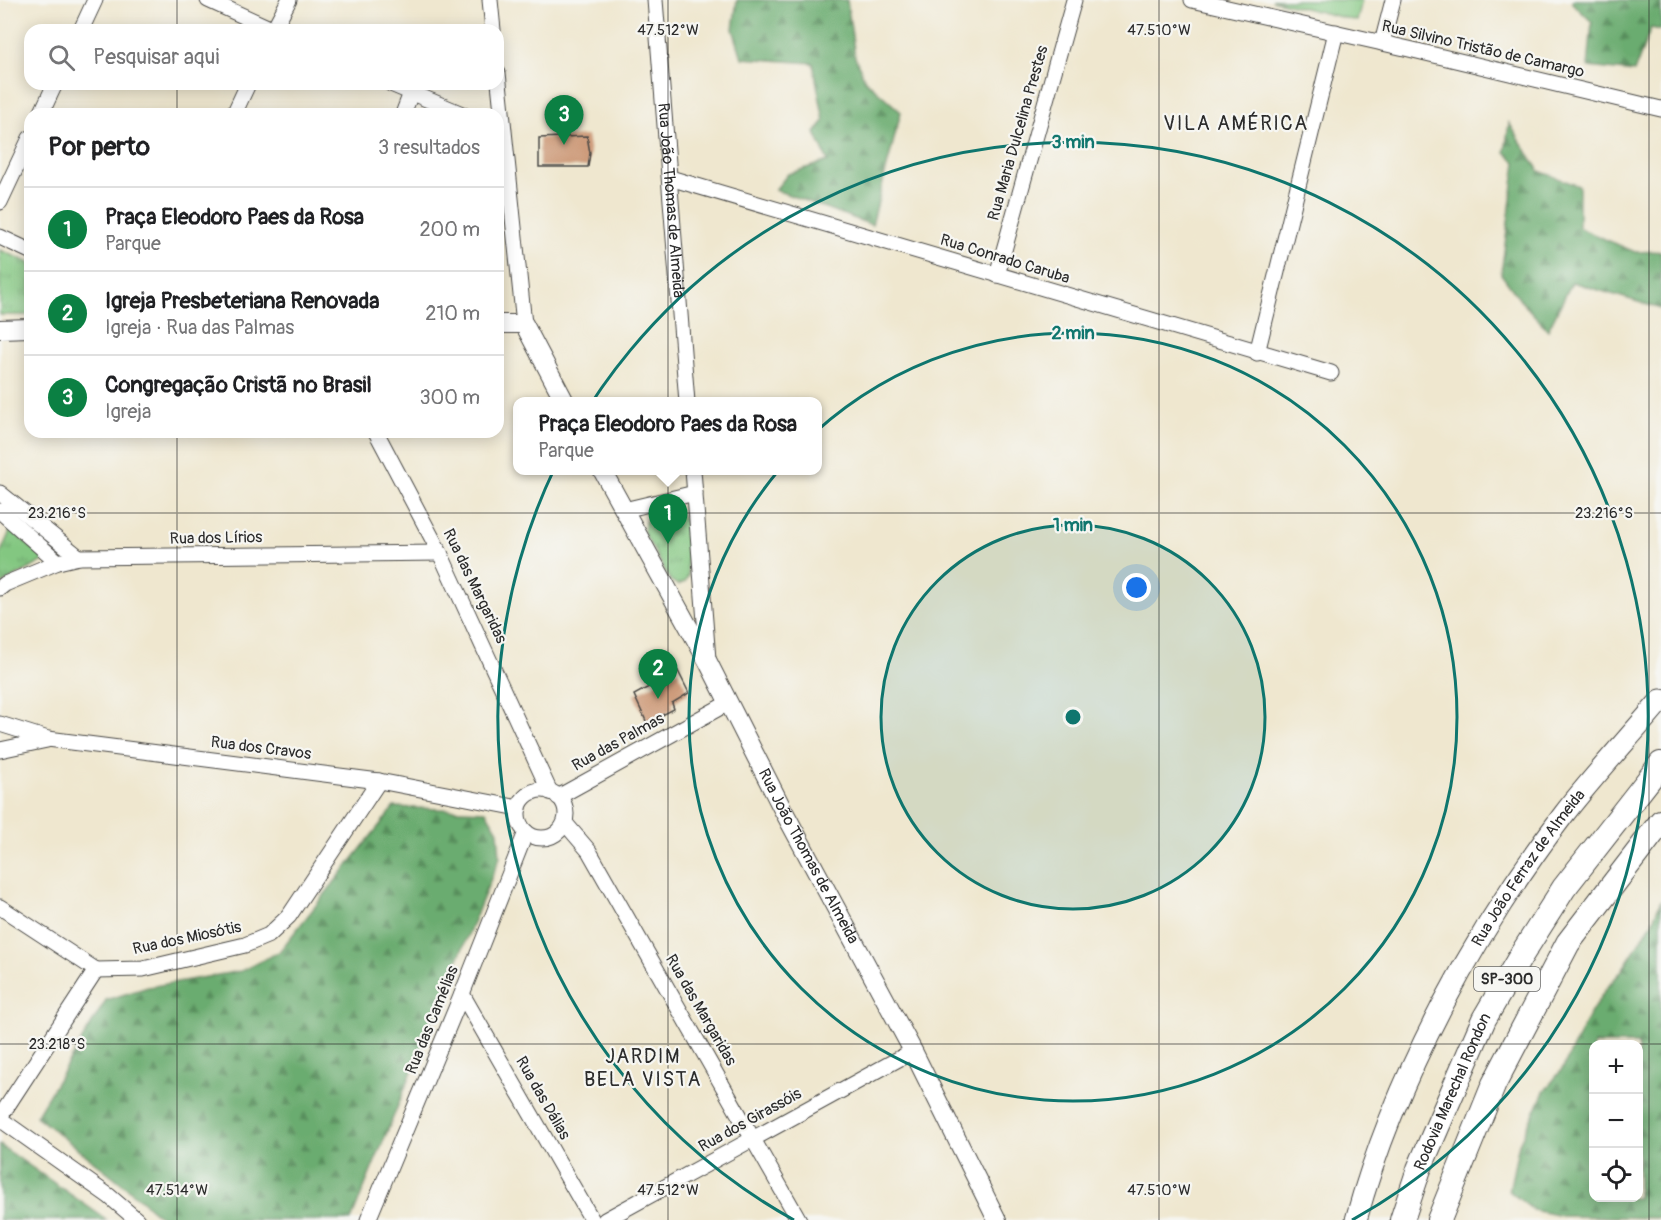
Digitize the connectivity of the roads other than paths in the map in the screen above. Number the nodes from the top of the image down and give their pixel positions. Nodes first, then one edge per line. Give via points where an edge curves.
1 (95, 0) edge
2 (208, 0) edge
3 (289, 0) edge
4 (490, 0) edge
5 (655, 0) edge
6 (1074, 0) edge
7 (1192, 0) edge
8 (1392, 0) edge
9 (84, 24) edge
10 (260, 24) edge
11 (276, 24) edge
12 (492, 24) edge
13 (1336, 32) junction
14 (1382, 44) junction
15 (53, 90) edge
16 (245, 90) edge
17 (404, 90) edge
18 (499, 90) edge
19 (411, 93) junction
20 (44, 108) edge
21 (237, 108) edge
22 (405, 108) edge
23 (447, 108) edge
24 (500, 108) edge
25 (1661, 109) edge
26 (24, 151) edge
27 (504, 155) edge
28 (670, 178) junction
29 (0, 202) edge
30 (0, 237) edge
31 (24, 248) edge
32 (997, 275) junction
33 (504, 324) edge
34 (524, 324) junction
35 (24, 328) edge
36 (0, 329) edge
37 (1257, 353) junction
38 (1331, 373) dead end
39 (562, 397) edge
40 (687, 397) edge
41 (379, 438) edge
42 (604, 475) edge
43 (693, 475) edge
44 (0, 493) edge
45 (695, 494) junction
46 (624, 510) junction
47 (1, 518) edge
48 (440, 553) junction
49 (79, 557) junction
50 (58, 562) junction
51 (0, 588) edge
52 (708, 662) junction
53 (1661, 700) edge
54 (728, 703) junction
55 (0, 724) edge
56 (48, 739) junction
57 (0, 750) edge
58 (1661, 764) edge
59 (379, 781) junction
60 (554, 794) junction
61 (519, 808) junction
62 (1661, 822) edge
63 (565, 823) junction
64 (526, 832) junction
65 (0, 907) edge
66 (96, 970) junction
67 (462, 994) junction
68 (913, 1050) junction
69 (0, 1118) edge
70 (753, 1139) junction
71 (137, 1220) edge
72 (368, 1220) edge
73 (592, 1220) edge
74 (605, 1220) edge
75 (799, 1220) edge
76 (997, 1220) edge
77 (1356, 1220) edge
78 (1402, 1220) edge
79 (1439, 1220) edge

1 - 9 street
2 - 10 street
3 - 11 street
4 - 12 street
5 - 28 street, Rua João Thomas de Almeida
6 - 32 street, Rua Maria Dulcelina Prestes
7 - 13 street, Rua Silvino Tristão de Camargo
8 - 14 street
13 - 14 street, Rua Silvino Tristão de Camargo
13 - 37 street
14 - 25 street, Rua Silvino Tristão de Camargo
15 - 20 street
16 - 21 street
17 - 19 street
18 - 24 street
19 - 22 street
19 - 23 street
26 - 29 street
27 - 34 street
28 - 32 street, Rua Conrado Caruba
28 - 40 street, Rua João Thomas de Almeida
30 - 31 street
32 - 37 street, Rua Conrado Caruba
33 - 34 street
34 - 39 street
35 - 36 street
37 - 38 street, Rua Conrado Caruba
41 - 48 street, Rua das Margaridas
42 - 46 street
43 - 45 street, Rua João Thomas de Almeida
44 - 49 street
45 - 46 street
45 - 52 street, Rua João Thomas de Almeida
46 - 52 street
47 - 50 street
48 - 49 street, Rua dos Lírios
48 - 60 street, Rua das Margaridas
49 - 50 street, Rua dos Lírios
50 - 51 street, Rua dos Lírios
52 - 54 street, Rua João Thomas de Almeida
53 - 77 main road, Rua João Ferraz de Almeida via 1565,813 1504,900 1421,1049 1391,1119
54 - 60 street, Rua das Palmas
54 - 68 street, Rua João Thomas de Almeida
55 - 56 street, Rua dos Cravos
56 - 57 street
56 - 59 street, Rua dos Cravos
58 - 78 highway, Rodovia Marechal Rondon / SP-300 via 1564,888 1484,1019 1419,1169
59 - 61 street, Rua dos Cravos
59 - 66 street, Rua dos Miosótis via 289,916 269,935 245,945 143,969
60 - 61 street via 535,791 522,800
60 - 63 street via 566,809
61 - 64 street via 519,822
62 - 79 highway, Rodovia Marechal Rondon / SP-300 via 1568,943 1494,1084
63 - 64 street via 548,838 532,837
63 - 70 street, Rua das Margaridas via 589,851
64 - 67 street, Rua das Camélias
65 - 66 street
66 - 69 street
67 - 72 street, Rua das Camélias
67 - 73 street, Rua das Dálias
68 - 70 street, Rua dos Girassóis
68 - 76 street, Rua João Thomas de Almeida
69 - 71 street
70 - 74 street, Rua dos Girassóis
70 - 75 street, Rua das Margaridas

